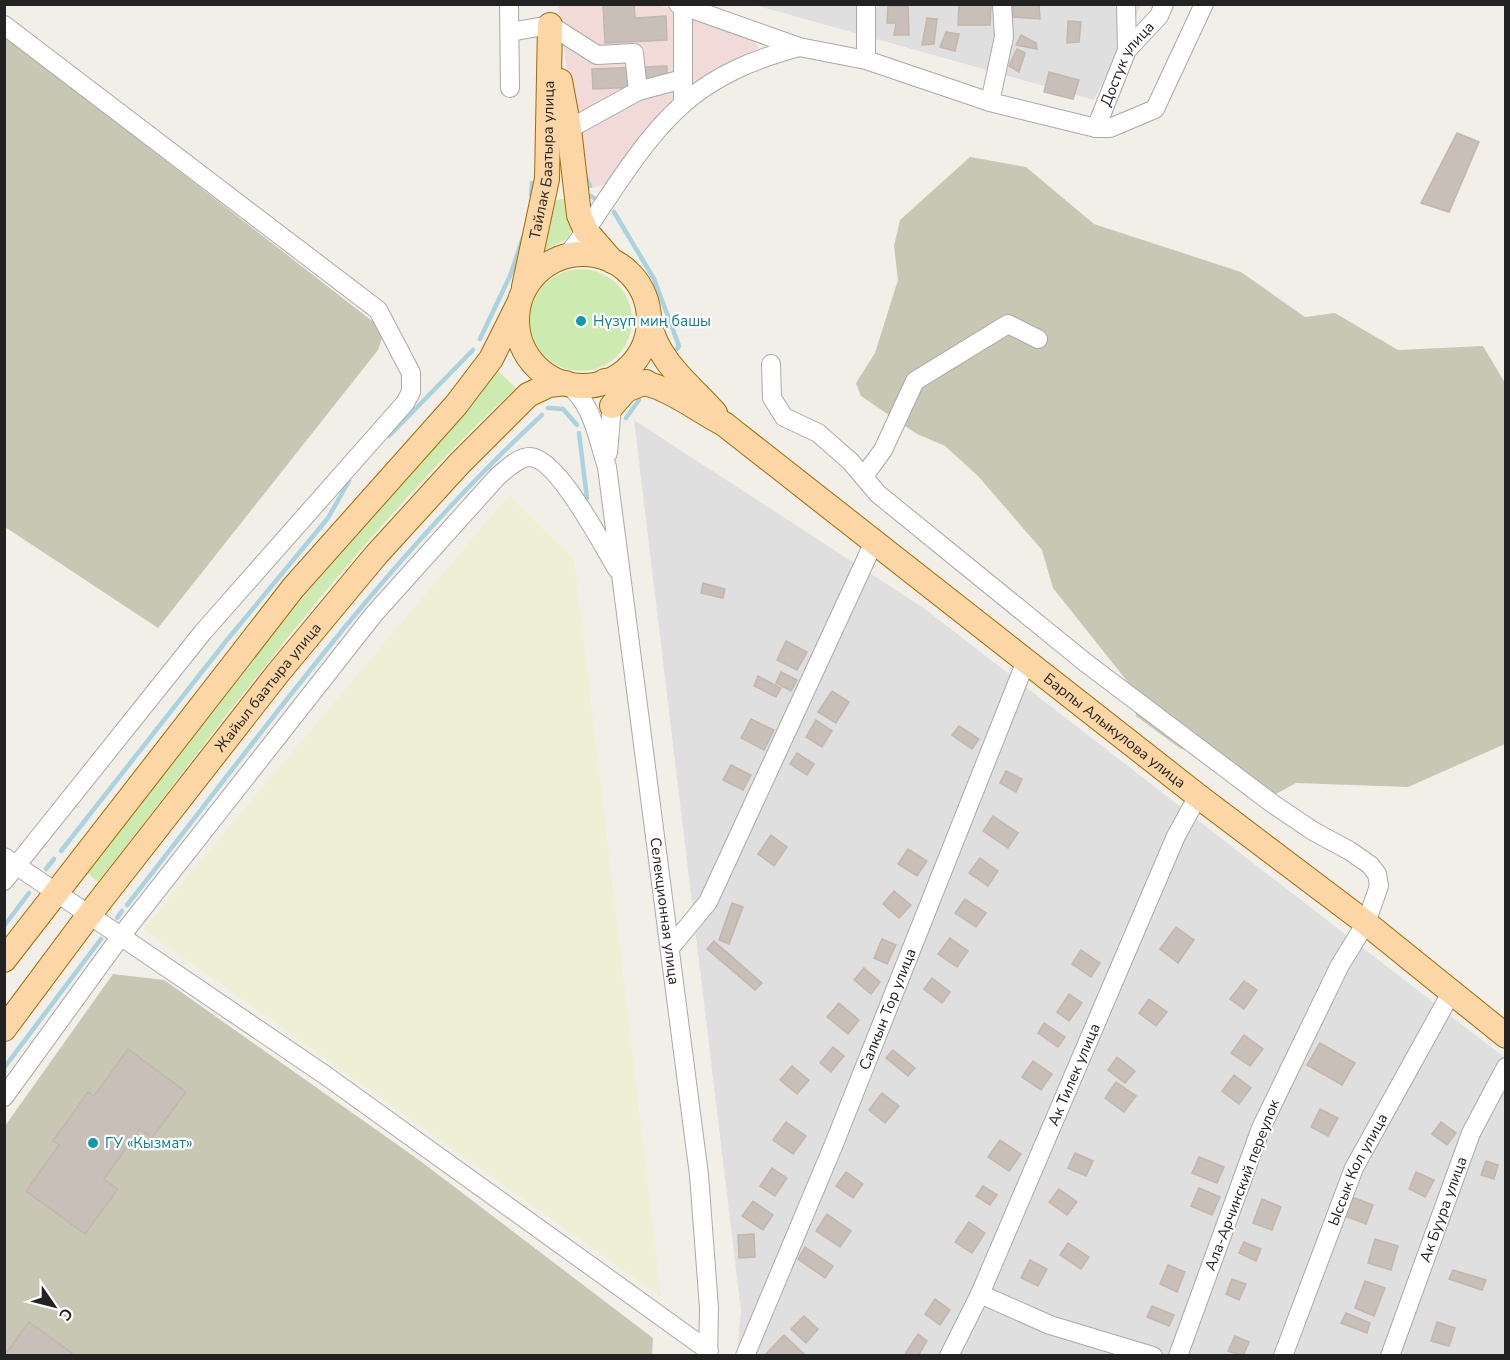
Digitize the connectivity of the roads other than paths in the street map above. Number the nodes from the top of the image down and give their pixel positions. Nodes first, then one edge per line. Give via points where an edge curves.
1 (509, 4) edge
2 (866, 4) edge
3 (1002, 4) edge
4 (1126, 4) edge
5 (1164, 4) edge
6 (1204, 4) edge
7 (680, 5) edge
8 (722, 11) edge
9 (549, 15) edge
10 (4, 25) edge
11 (510, 32) junction
12 (799, 47) junction
13 (1127, 50) junction
14 (866, 60) junction
15 (682, 79) junction
16 (510, 88) dead end
17 (638, 91) junction
18 (682, 102) junction
19 (990, 102) junction
20 (1096, 128) junction
21 (569, 129) junction
22 (586, 231) junction
23 (566, 256) junction
24 (612, 261) junction
25 (520, 299) junction
26 (648, 318) junction
27 (1038, 339) dead end
28 (771, 364) dead end
29 (620, 374) junction
30 (647, 382) junction
31 (566, 384) junction
32 (612, 406) junction
33 (724, 424) junction
34 (607, 467) junction
35 (864, 476) junction
36 (874, 542) junction
37 (621, 576) junction
38 (1026, 661) junction
39 (1198, 796) junction
40 (10, 861) edge
41 (4, 881) edge
42 (55, 892) junction
43 (89, 915) junction
44 (1366, 923) junction
45 (120, 936) junction
46 (670, 948) junction
47 (4, 960) edge
48 (1451, 993) junction
49 (4, 1029) edge
50 (1506, 1036) edge
51 (1506, 1067) edge
52 (4, 1097) edge
53 (980, 1294) junction
54 (709, 1353) edge
55 (746, 1356) edge
56 (950, 1356) edge
57 (1153, 1356) edge
58 (1178, 1356) edge
59 (1283, 1356) edge
60 (1389, 1356) edge

1 - 11 street
2 - 14 street
3 - 19 street via 1004,37
4 - 13 street
5 - 13 street, Достук улица via 1159,16
6 - 20 street via 1155,109 1110,128
7 - 8 street
7 - 15 street
8 - 12 street
9 - 11 street
9 - 17 street via 597,55 634,53
9 - 21 main road, Тайлак Баатыра улица
9 - 25 main road, Тайлак Баатыра улица via 547,179
10 - 40 street via 378,310 413,384 405,403 202,632
11 - 16 street
12 - 14 street
12 - 18 street via 735,69
13 - 20 street, Достук улица
14 - 19 street
15 - 17 street
15 - 18 street
17 - 21 street
18 - 22 street
19 - 20 street
21 - 22 main road, Тайлак Баатыра улица via 579,215
22 - 23 street
22 - 24 main road, Тайлак Баатыра улица
23 - 24 main road via 589,254
23 - 25 main road via 544,266
24 - 26 main road via 638,284
25 - 31 main road via 517,328 524,351 539,369
25 - 42 main road via 491,359 456,405 292,588
26 - 29 main road via 645,341
26 - 33 main road, Барпы Алыкулова улица via 663,358
27 - 35 street via 1008,324 915,381 883,450
28 - 35 street, Ала-Арчинский переулок via 772,398 784,417 818,433
29 - 30 main road, Барпы Алыкулова улица
29 - 31 main road via 585,386
29 - 32 street, Селекционная улица
30 - 32 main road via 626,390
30 - 33 main road, Барпы Алыкулова улица
31 - 34 street, Селекционная улица via 580,393 586,404
31 - 43 main road, Жайыл баатыра улица via 549,385 528,394 376,555 278,673
32 - 34 street, Селекционная улица
33 - 36 main road, Барпы Алыкулова улица
34 - 37 street, Селекционная улица
35 - 44 street, Ала-Арчинский переулок via 878,494 1086,663 1274,804 1370,865 1379,886
36 - 38 main road, Барпы Алыкулова улица
36 - 46 street via 708,902
37 - 45 street via 571,494 548,465 530,457 519,460 498,476 374,614
37 - 46 street, Селекционная улица
38 - 39 main road, Барпы Алыкулова улица
38 - 55 street, Салкын Тор улица
39 - 44 main road, Барпы Алыкулова улица
39 - 53 street, Ак Тилек улица via 1176,836
40 - 41 street
40 - 42 street
42 - 43 street
42 - 47 main road
43 - 45 street
43 - 49 main road, Жайыл баатыра улица
44 - 48 main road, Барпы Алыкулова улица
44 - 58 street, Ала-Арчинский переулок via 1340,965 1261,1128
45 - 52 street
45 - 54 street via 325,1075
46 - 54 street, Селекционная улица via 699,1175 708,1273
48 - 50 main road, Барпы Алыкулова улица
48 - 59 street, Ыссык Кол улица via 1354,1168
51 - 60 street, Ак Буура улица via 1471,1133
53 - 56 street, Ак Тилек улица
53 - 57 street via 1050,1325

